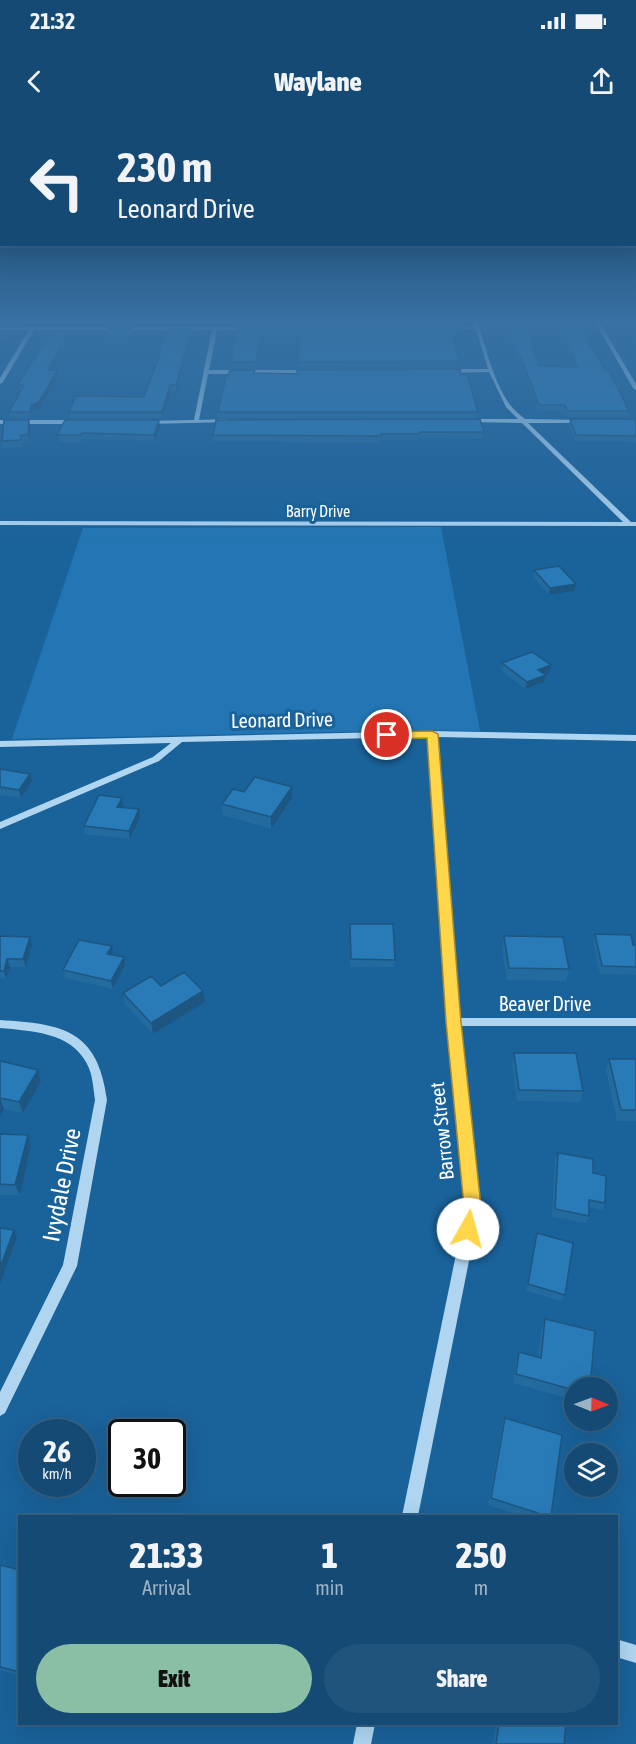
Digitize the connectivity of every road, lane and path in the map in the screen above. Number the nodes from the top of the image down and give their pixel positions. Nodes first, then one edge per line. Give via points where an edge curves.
1 (201, 396) edge
2 (503, 396) edge
3 (231, 421) edge
4 (465, 421) edge
5 (523, 421) junction
6 (590, 421) edge
7 (0, 422) edge
8 (81, 422) edge
9 (138, 422) edge
10 (196, 422) junction
11 (0, 523) edge
12 (633, 524) edge
13 (636, 531) edge
14 (432, 734) junction
15 (636, 738) edge
16 (180, 740) junction
17 (0, 744) edge
18 (0, 826) edge
19 (453, 1022) junction
20 (636, 1022) edge
21 (0, 1024) edge
22 (0, 1408) edge
23 (410, 1515) edge
24 (618, 1649) edge
25 (636, 1654) edge
26 (366, 1725) edge
27 (362, 1744) edge

1 - 10 street
2 - 5 street
3 - 10 street
4 - 5 street
5 - 6 street
5 - 12 street
7 - 8 street
9 - 10 street
11 - 12 street, Barry Drive
12 - 13 street
14 - 15 street, Leonard Drive
14 - 16 street, Leonard Drive
14 - 19 street, Barrow Street
16 - 17 street, Leonard Drive
16 - 18 street via 156,759
19 - 20 street, Beaver Drive
19 - 23 street, Barrow Street via 473,1206
21 - 22 street, Ivydale Drive via 53,1030 74,1041 91,1058 100,1080 101,1100 70,1266
24 - 25 street
26 - 27 street

